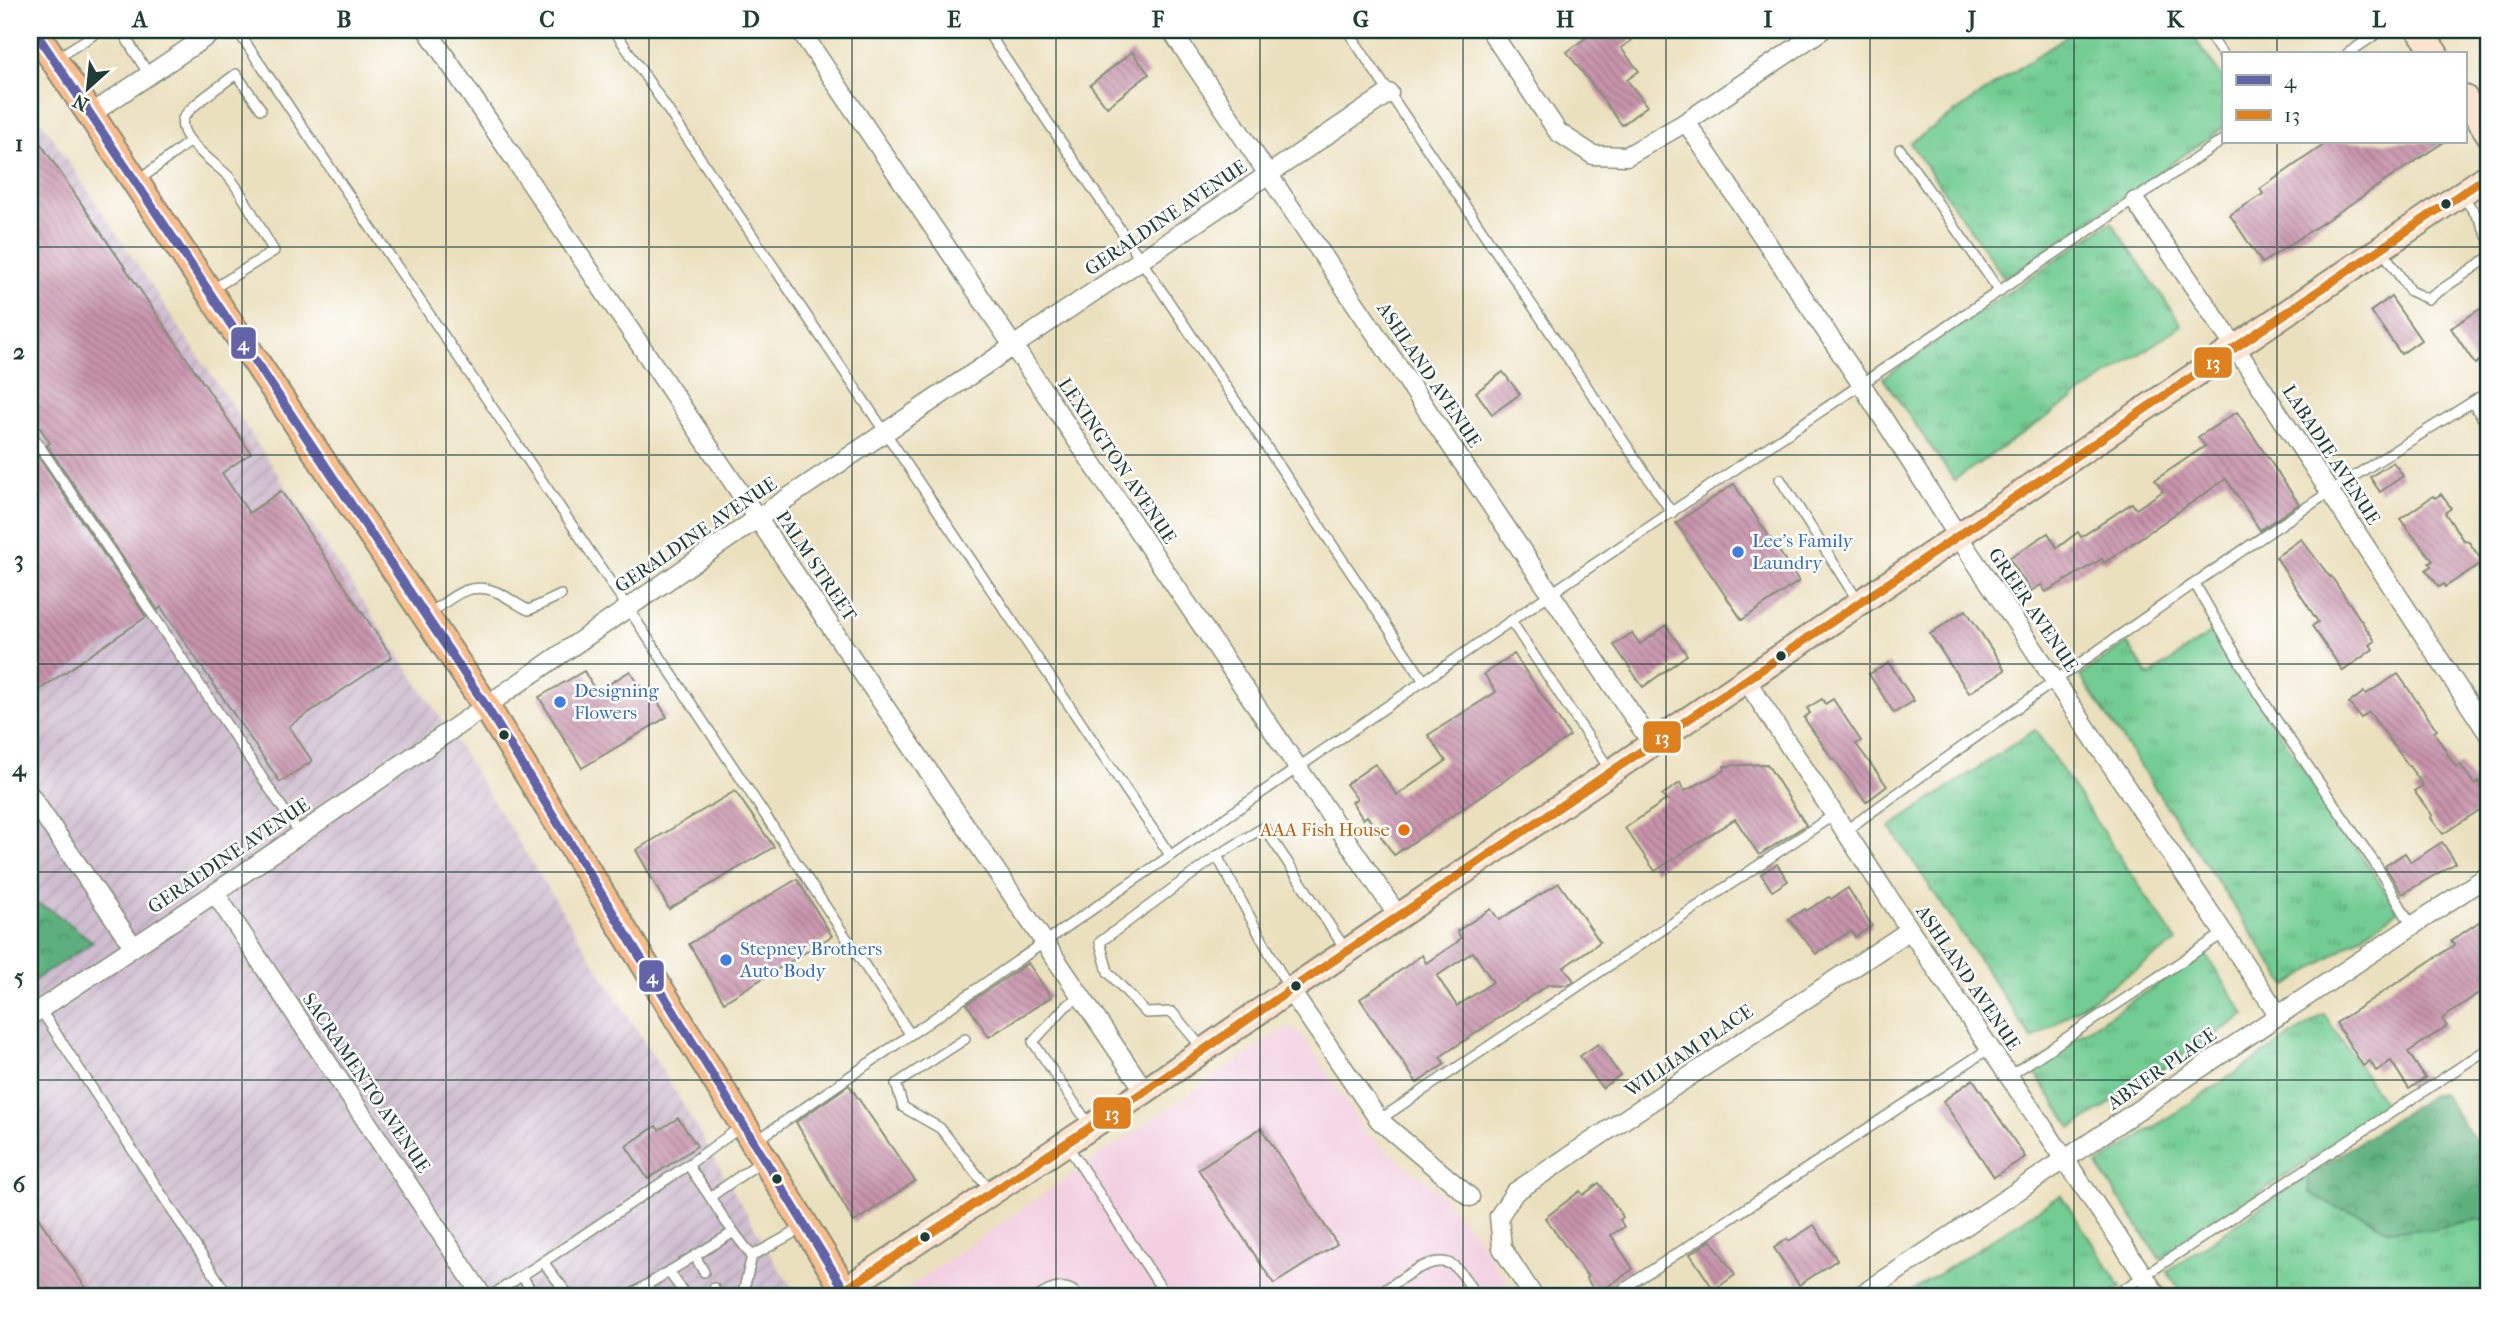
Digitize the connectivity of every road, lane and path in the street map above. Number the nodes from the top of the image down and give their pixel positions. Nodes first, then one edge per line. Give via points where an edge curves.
1 (34, 30) edge
2 (101, 30) edge
3 (121, 30) edge
4 (216, 30) edge
5 (237, 30) edge
6 (426, 30) edge
7 (614, 30) edge
8 (800, 30) edge
9 (986, 30) edge
10 (1171, 30) edge
11 (1347, 30) edge
12 (1490, 30) edge
13 (1822, 30) edge
14 (2206, 30) edge
15 (2382, 30) edge
16 (2420, 30) edge
17 (2350, 52) edge
18 (2435, 52) edge
19 (2222, 54) edge
20 (54, 60) junction
21 (149, 75) junction
22 (1389, 93) junction
23 (2466, 100) edge
24 (261, 109) dead end
25 (91, 114) junction
26 (1686, 122) junction
27 (2489, 135) edge
28 (190, 141) junction
29 (2222, 141) edge
30 (1900, 149) dead end
31 (1268, 175) junction
32 (2489, 175) edge
33 (136, 182) junction
34 (2461, 194) junction
35 (2135, 201) junction
36 (2489, 240) edge
37 (2381, 248) junction
38 (2489, 257) edge
39 (1142, 260) junction
40 (209, 291) junction
41 (2000, 292) junction
42 (1015, 346) junction
43 (2235, 347) junction
44 (1862, 385) junction
45 (2489, 391) edge
46 (2472, 402) junction
47 (2489, 428) edge
48 (30, 432) edge
49 (885, 433) junction
50 (1780, 479) dead end
51 (2330, 492) junction
52 (1672, 513) junction
53 (758, 517) junction
54 (1958, 536) junction
55 (2195, 584) junction
56 (1550, 594) junction
57 (561, 595) dead end
58 (1859, 603) junction
59 (628, 608) junction
60 (427, 616) junction
61 (1511, 621) junction
62 (1746, 680) junction
63 (1424, 681) junction
64 (2055, 681) junction
65 (486, 705) junction
66 (2489, 734) edge
67 (1652, 744) junction
68 (1298, 767) junction
69 (1611, 772) junction
70 (30, 795) edge
71 (1835, 814) junction
72 (1845, 831) junction
73 (300, 834) junction
74 (1170, 855) junction
75 (1217, 856) junction
76 (2489, 875) edge
77 (215, 893) junction
78 (1398, 916) junction
79 (2412, 926) junction
80 (1910, 930) junction
81 (2224, 933) junction
82 (1044, 941) junction
83 (132, 946) junction
84 (1347, 951) junction
85 (1290, 990) junction
86 (1082, 996) junction
87 (35, 1013) edge
88 (2278, 1014) junction
89 (910, 1034) junction
90 (965, 1039) dead end
91 (1990, 1048) junction
92 (2489, 1048) edge
93 (1204, 1050) junction
94 (2009, 1076) junction
95 (1145, 1091) junction
96 (1379, 1119) junction
97 (1091, 1127) junction
98 (754, 1142) junction
99 (1066, 1144) junction
100 (2066, 1160) junction
101 (688, 1165) junction
102 (992, 1193) junction
103 (710, 1197) junction
104 (1470, 1197) dead end
105 (806, 1226) junction
106 (734, 1232) junction
107 (695, 1256) junction
108 (752, 1256) junction
109 (543, 1262) junction
110 (669, 1272) junction
111 (704, 1272) dead end
112 (522, 1276) junction
113 (2144, 1276) junction
114 (646, 1286) junction
115 (714, 1288) dead end
116 (682, 1290) dead end
117 (843, 1295) edge
118 (229, 1297) edge
119 (483, 1297) edge
120 (489, 1297) edge
121 (535, 1297) edge
122 (570, 1297) edge
123 (627, 1297) edge
124 (654, 1297) edge
125 (720, 1297) edge
126 (742, 1297) edge
127 (1038, 1297) edge
128 (1079, 1297) edge
129 (1167, 1297) edge
130 (1375, 1297) edge
131 (1477, 1297) edge
132 (1534, 1297) edge
133 (1611, 1297) edge
134 (1858, 1297) edge
135 (2112, 1297) edge
136 (2158, 1297) edge

1 - 20 main road
2 - 20 lane
3 - 21 lane
4 - 21 street
5 - 59 lane
6 - 53 street, PALM STREET
7 - 49 lane
8 - 42 street, LEXINGTON AVENUE
9 - 39 lane
10 - 31 street, ASHLAND AVENUE
11 - 22 lane
12 - 26 street via 1558,132 1593,155 1627,156
13 - 26 street
14 - 19 lane
15 - 17 lane
16 - 18 main road
20 - 25 main road
21 - 25 street
22 - 31 street, GERALDINE AVENUE
22 - 52 lane
23 - 27 main road
24 - 28 lane via 236,74 183,118
25 - 33 main road
26 - 44 street, GREER AVENUE
28 - 33 lane
28 - 40 lane via 229,177 274,251
29 - 35 lane
30 - 41 lane
31 - 39 street, GERALDINE AVENUE
31 - 56 street, ASHLAND AVENUE
32 - 34 main road
33 - 40 main road
34 - 36 lane
34 - 37 main road
35 - 41 lane
35 - 43 street, LABADIE AVENUE
37 - 38 lane via 2410,291 2428,299
37 - 43 main road
39 - 42 street, GERALDINE AVENUE
39 - 63 lane
40 - 60 main road
41 - 44 lane
42 - 49 street, GERALDINE AVENUE
42 - 68 street, LEXINGTON AVENUE
43 - 51 street, LABADIE AVENUE
43 - 54 main road
44 - 52 lane
44 - 54 street, GREER AVENUE
45 - 46 lane
46 - 47 lane
46 - 51 lane
48 - 73 lane
49 - 53 street, GERALDINE AVENUE
49 - 74 lane
50 - 58 lane
51 - 55 lane
51 - 66 street, LABADIE AVENUE
52 - 56 lane
53 - 59 street, GERALDINE AVENUE
53 - 82 street, PALM STREET
54 - 58 main road
54 - 64 street, GREER AVENUE
55 - 64 lane
55 - 79 lane via 2259,695 2378,867
56 - 61 lane
56 - 67 street, ASHLAND AVENUE
57 - 60 lane via 529,610 488,589 472,587
58 - 62 main road
59 - 65 street, GERALDINE AVENUE
59 - 89 lane
60 - 65 main road
61 - 63 lane
61 - 69 lane
62 - 67 main road
62 - 71 street, ASHLAND AVENUE
63 - 68 lane
64 - 72 lane
64 - 81 street, GREER AVENUE
65 - 73 street, GERALDINE AVENUE
65 - 98 main road
67 - 69 main road
68 - 74 lane
68 - 78 street, LEXINGTON AVENUE
69 - 78 main road
70 - 83 street
71 - 72 street, ASHLAND AVENUE
71 - 96 lane
72 - 80 street, ASHLAND AVENUE
73 - 77 street, GERALDINE AVENUE
74 - 82 lane
75 - 84 lane via 1264,827
75 - 85 lane
75 - 93 lane via 1100,942 1108,972 1146,1013 1172,1012
76 - 79 street, ABNER PLACE
77 - 83 street, GERALDINE AVENUE
77 - 119 street, SACRAMENTO AVENUE
78 - 84 main road
79 - 88 street, ABNER PLACE
80 - 91 street, ASHLAND AVENUE
80 - 132 street, WILLIAM PLACE via 1516,1192 1499,1216 1502,1248
81 - 88 street, GREER AVENUE
81 - 94 lane
82 - 86 street, PALM STREET
82 - 89 lane
83 - 87 street, GERALDINE AVENUE
84 - 85 main road
85 - 93 main road
85 - 96 street
86 - 95 street, PALM STREET
86 - 97 lane via 1066,1006 1033,1042
87 - 118 lane
88 - 100 street, ABNER PLACE
89 - 98 lane
90 - 102 lane via 896,1084 903,1107 940,1128
91 - 94 street, ASHLAND AVENUE
91 - 133 lane
92 - 113 lane
93 - 95 main road
94 - 100 street, ASHLAND AVENUE
95 - 97 main road
96 - 104 street
97 - 99 main road
98 - 101 lane
98 - 103 lane
98 - 105 main road
99 - 102 main road
99 - 129 lane
100 - 113 street, ASHLAND AVENUE
100 - 134 street, ABNER PLACE
101 - 103 lane
101 - 109 lane
102 - 117 main road
103 - 106 lane
105 - 108 lane
105 - 117 main road
106 - 107 lane
106 - 108 lane
107 - 110 lane
107 - 111 lane
108 - 126 lane
109 - 112 lane
109 - 122 lane
110 - 114 lane
110 - 116 lane
112 - 120 lane
112 - 121 lane
113 - 135 lane
113 - 136 street, ASHLAND AVENUE
114 - 123 lane
114 - 124 lane
115 - 125 lane
127 - 128 lane via 1065,1287
130 - 131 lane via 1428,1262 1440,1261 1453,1265

